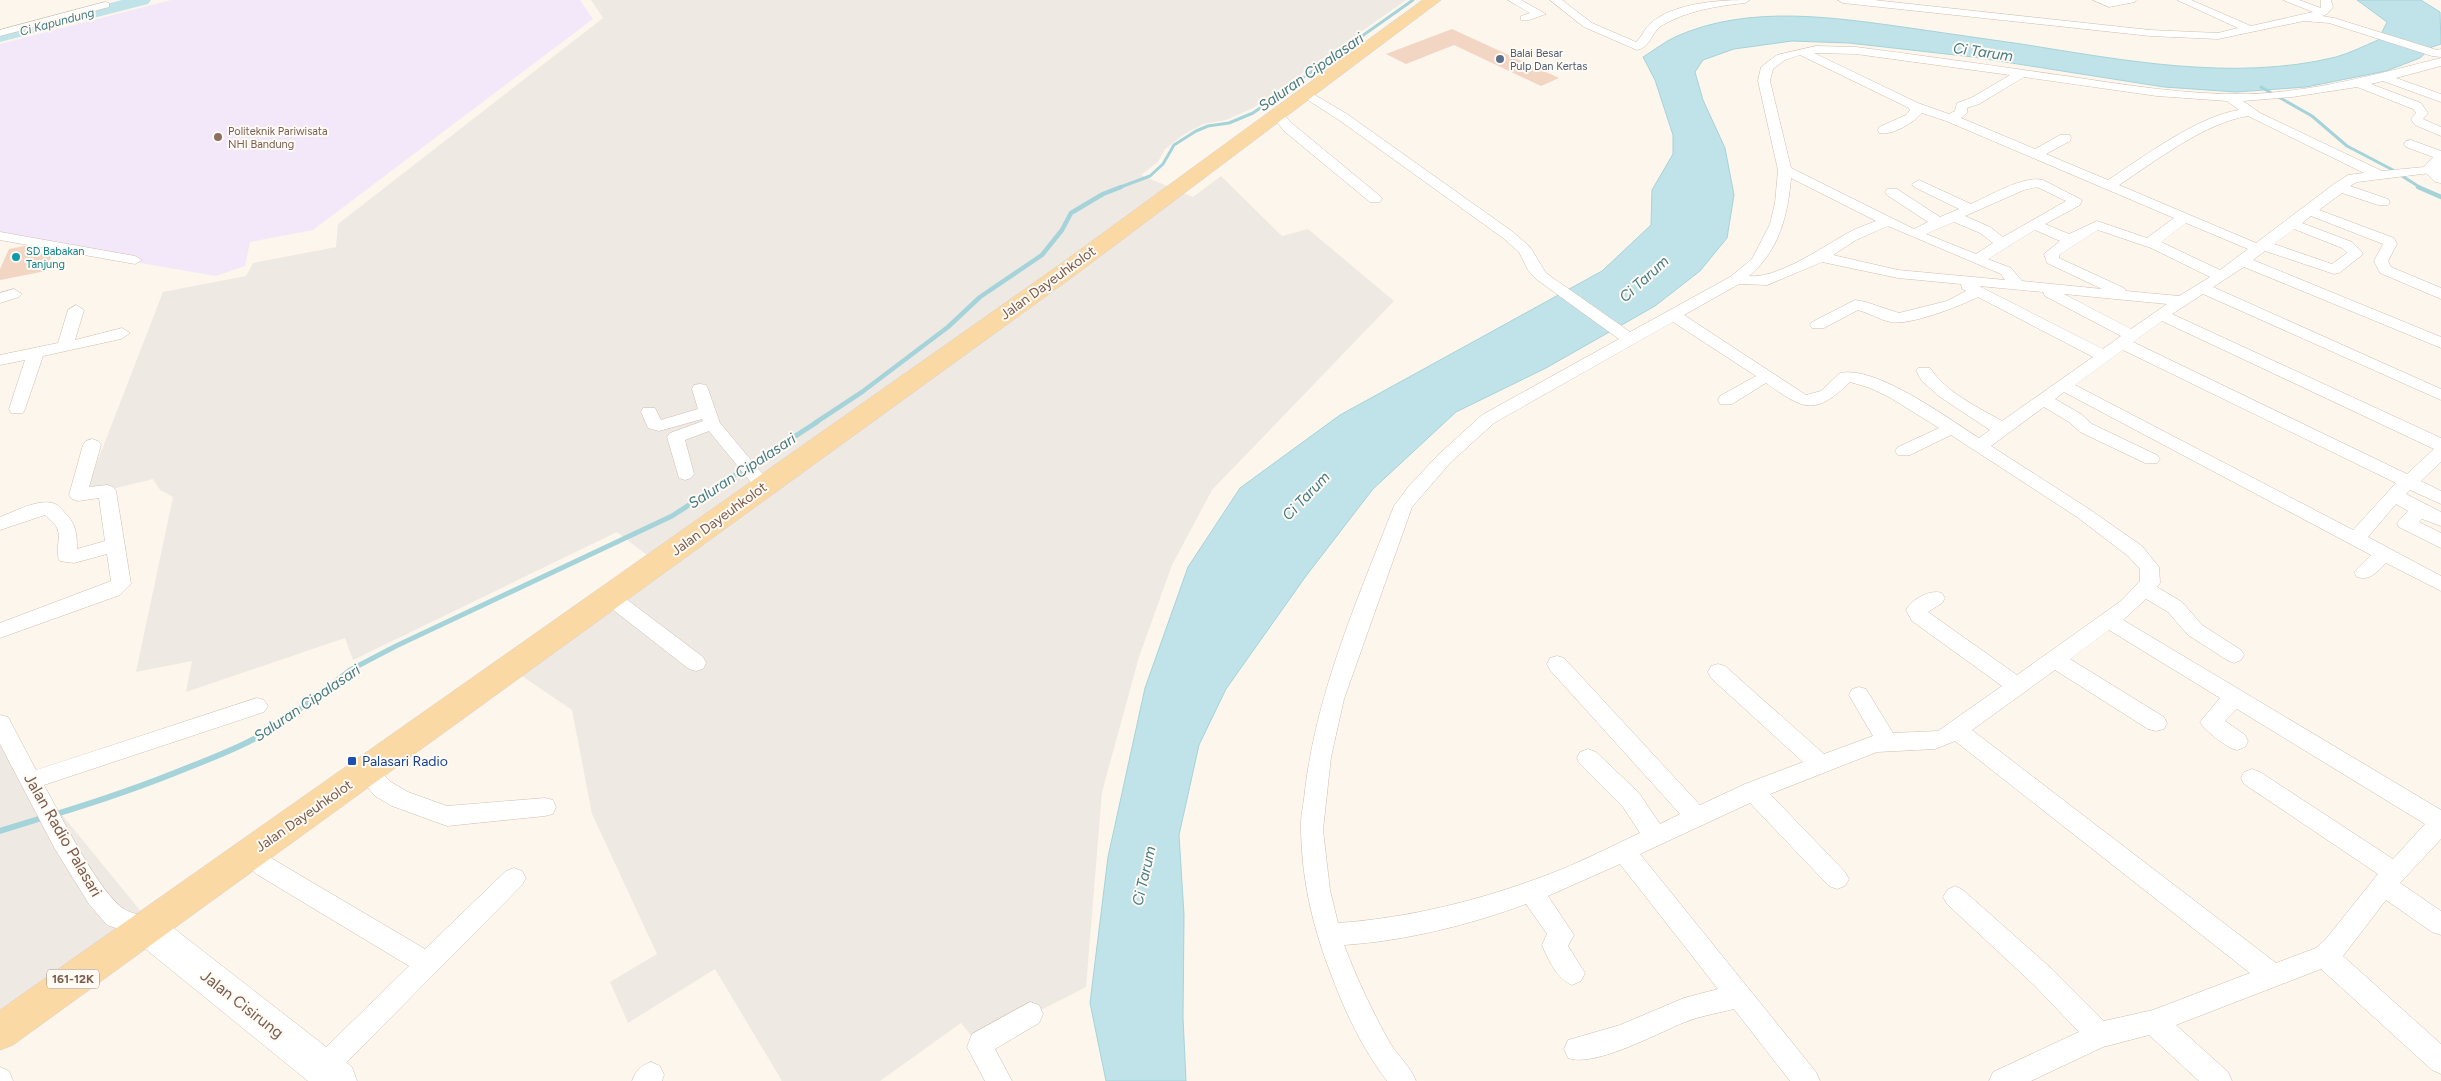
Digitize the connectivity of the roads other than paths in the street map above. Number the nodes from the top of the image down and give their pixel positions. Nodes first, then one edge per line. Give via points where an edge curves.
1 (1433, 0) edge
2 (1513, 0) edge
3 (1554, 0) edge
4 (1745, 0) edge
5 (1843, 0) edge
6 (2098, 0) edge
7 (2131, 0) edge
8 (2182, 0) edge
9 (2288, 0) edge
10 (105, 5) dead end
11 (1933, 10) joint
12 (2326, 11) edge
13 (1525, 18) dead end
14 (2251, 30) junction
15 (0, 33) edge
16 (1801, 52) junction
17 (2439, 58) edge
18 (2021, 74) junction
19 (2383, 77) junction
20 (2359, 83) junction
21 (1306, 95) junction
22 (2230, 97) junction
23 (2441, 98) edge
24 (1914, 106) junction
25 (2250, 112) junction
26 (1278, 116) junction
27 (1950, 118) junction
28 (1884, 130) dead end
29 (2441, 132) edge
30 (2065, 138) dead end
31 (2411, 144) dead end
32 (2034, 155) junction
33 (2438, 165) edge
34 (1785, 170) junction
35 (2393, 173) junction
36 (2082, 174) junction
37 (1919, 184) dead end
38 (2109, 185) junction
39 (2339, 187) junction
40 (2057, 190) junction
41 (1892, 192) dead end
42 (1376, 199) dead end
43 (2383, 202) dead end
44 (1971, 209) junction
45 (2307, 210) junction
46 (1955, 216) junction
47 (2185, 217) junction
48 (1888, 221) junction
49 (2291, 223) junction
50 (1940, 224) junction
51 (2034, 224) junction
52 (1914, 234) junction
53 (0, 236) edge
54 (2070, 240) junction
55 (2152, 243) junction
56 (2002, 244) junction
57 (2259, 246) junction
58 (1820, 257) junction
59 (135, 260) dead end
60 (1976, 260) junction
61 (2231, 269) junction
62 (1737, 279) junction
63 (1953, 279) junction
64 (2017, 285) junction
65 (2202, 288) junction
66 (2043, 289) junction
67 (1977, 292) junction
68 (2441, 294) edge
69 (2127, 295) junction
70 (2181, 301) junction
71 (76, 310) dead end
72 (1673, 315) junction
73 (2161, 315) junction
74 (1818, 325) dead end
75 (2367, 326) dead end
76 (114, 335) dead end
77 (1629, 339) junction
78 (2128, 340) junction
79 (2441, 343) edge
80 (65, 346) junction
81 (36, 352) junction
82 (2104, 356) junction
83 (0, 360) edge
84 (1924, 371) dead end
85 (1767, 376) junction
86 (2063, 385) junction
87 (700, 389) dead end
88 (2441, 395) edge
89 (1726, 400) dead end
90 (2044, 400) junction
91 (17, 409) dead end
92 (649, 412) dead end
93 (709, 418) junction
94 (1952, 428) junction
95 (2002, 429) junction
96 (92, 445) dead end
97 (2441, 445) edge
98 (1980, 446) junction
99 (1904, 451) dead end
100 (2441, 452) edge
101 (2151, 460) dead end
102 (752, 472) junction
103 (685, 474) dead end
104 (2409, 480) junction
105 (2395, 496) junction
106 (2441, 498) edge
107 (2420, 510) junction
108 (2441, 520) edge
109 (0, 524) edge
110 (2356, 539) junction
111 (2441, 541) edge
112 (114, 545) junction
113 (2385, 554) junction
114 (2364, 572) dead end
115 (2441, 584) edge
116 (2146, 590) junction
117 (610, 597) junction
118 (1935, 598) dead end
119 (2108, 620) junction
120 (0, 631) edge
121 (2234, 655) dead end
122 (2055, 660) junction
123 (696, 663) dead end
124 (1557, 664) dead end
125 (1718, 672) dead end
126 (2018, 688) junction
127 (1859, 695) dead end
128 (2234, 698) junction
129 (257, 706) dead end
130 (0, 723) edge
131 (2156, 723) dead end
132 (1955, 729) junction
133 (1887, 741) junction
134 (2237, 741) dead end
135 (1588, 758) dead end
136 (1821, 765) junction
137 (366, 772) junction
138 (2252, 778) dead end
139 (34, 789) junction
140 (1753, 791) junction
141 (545, 806) dead end
142 (1696, 817) junction
143 (2441, 823) edge
144 (1655, 836) junction
145 (1623, 850) junction
146 (249, 855) junction
147 (514, 878) dead end
148 (1837, 879) dead end
149 (2389, 879) junction
150 (1531, 891) junction
151 (1955, 897) dead end
152 (2441, 924) edge
153 (145, 927) junction
154 (1328, 936) junction
155 (2325, 956) junction
156 (428, 964) junction
157 (1572, 973) dead end
158 (2275, 977) junction
159 (1738, 996) junction
160 (1030, 1014) dead end
161 (2153, 1022) junction
162 (0, 1032) edge
163 (2100, 1035) junction
164 (1577, 1050) dead end
165 (2441, 1061) edge
166 (331, 1074) edge
167 (999, 1081) edge
168 (1403, 1081) edge
169 (1807, 1081) edge
170 (2002, 1081) edge
171 (2219, 1081) edge

1 - 21 main road, Jalan Dayeuhkolot / 161-12K
2 - 13 street via 1540,14
3 - 4 street via 1588,24 1637,47 1655,26 1708,4
5 - 11 street
6 - 7 street via 2109,4
8 - 14 street
9 - 12 street
10 - 15 street
11 - 14 street via 2150,33 2218,36
12 - 14 street
12 - 17 street
16 - 18 street via 1858,51
16 - 24 street
16 - 34 street via 1773,62 1767,67 1764,81
17 - 19 street
18 - 22 street
18 - 27 street via 1961,106 1961,113
19 - 20 street
19 - 23 street
20 - 22 street via 2275,96
20 - 29 street via 2417,106 2422,113 2417,119 2419,122
21 - 26 main road, Jalan Dayeuhkolot / 161-12K
21 - 77 street via 1343,117 1508,235 1525,250 1535,270
22 - 25 street
24 - 27 street
24 - 28 street via 1917,111 1914,116
25 - 35 street
25 - 38 street via 2233,114 2190,135
26 - 42 street
26 - 102 main road, Jalan Dayeuhkolot / 161-12K
27 - 32 street
30 - 32 street
31 - 33 street
32 - 36 street
33 - 35 street
34 - 48 street
34 - 62 street via 1776,224 1758,260
35 - 39 street via 2353,178
36 - 38 street
36 - 40 street
37 - 44 street
38 - 47 street
39 - 43 street
39 - 45 street
40 - 44 street via 2038,183 2020,187
40 - 51 street via 2074,198 2075,202
41 - 50 street
44 - 46 street
45 - 49 street
45 - 68 street via 2389,241 2381,261 2385,270
46 - 50 street
46 - 56 street via 1991,234
47 - 55 street
47 - 57 street
48 - 52 street
48 - 58 street via 1851,237
49 - 57 street
49 - 57 street via 2347,245 2356,253 2334,270
50 - 52 street
51 - 54 street
51 - 56 street
52 - 60 street
53 - 59 street
54 - 55 street via 2097,225 2144,244
54 - 69 street via 2050,258
55 - 61 street
56 - 60 street
57 - 61 street
58 - 62 street via 1760,282
58 - 63 street via 1843,259 1875,271
60 - 64 street via 2006,271
61 - 65 street
61 - 75 street
61 - 79 street
62 - 72 street
63 - 64 street
63 - 67 street
64 - 66 street
65 - 70 street
65 - 88 street
66 - 69 street
66 - 78 street
67 - 74 street via 1952,304 1899,318 1855,305
67 - 82 street
69 - 70 street
70 - 73 street
71 - 80 street
72 - 77 street
72 - 85 street
73 - 78 street
73 - 97 street
76 - 80 street
77 - 154 street via 1488,419 1444,458 1403,506 1333,699 1320,757 1312,830 1318,890
78 - 82 street
78 - 104 street
80 - 81 street
81 - 83 street
81 - 91 street
82 - 86 street
84 - 95 street via 1947,393
85 - 89 street
85 - 94 street via 1802,400 1813,401 1822,398 1846,377 1860,378
86 - 90 street
86 - 110 street
87 - 93 street
90 - 95 street
90 - 101 street via 2086,428
92 - 93 street via 654,424 659,426
93 - 102 street
93 - 103 street via 676,436
94 - 98 street
94 - 99 street
95 - 98 street
96 - 112 street via 78,494 107,491
98 - 116 street via 2075,507 2135,551 2145,560 2150,571 2150,584
100 - 104 street
102 - 117 main road, Jalan Dayeuhkolot / 161-12K
104 - 105 street
104 - 106 street
105 - 107 street
105 - 110 street
107 - 108 street
107 - 111 street via 2406,523
109 - 112 street via 50,509 65,524 67,556
110 - 113 street
112 - 120 street via 122,580 120,586
113 - 114 street
113 - 115 street
116 - 119 street
116 - 121 street via 2174,607 2195,630
117 - 123 street
117 - 137 main road, Jalan Dayeuhkolot / 161-12K
118 - 126 street via 1916,610 1919,616
119 - 122 street
119 - 128 street
122 - 126 street
122 - 131 street
124 - 142 street
125 - 136 street
126 - 132 street
127 - 133 street
128 - 134 street via 2211,722
128 - 143 street
129 - 139 street
130 - 139 street, Jalan Radio Palasari
132 - 133 street via 1944,738 1930,742
132 - 158 street
133 - 136 street
135 - 144 street via 1631,800
136 - 140 street
137 - 141 street via 383,789 400,799 447,816
137 - 146 main road, Jalan Dayeuhkolot / 161-12K
138 - 149 street
139 - 153 street, Jalan Radio Palasari via 97,897 116,917
140 - 142 street
140 - 148 street
142 - 144 street
143 - 149 street
144 - 145 street
145 - 150 street
145 - 159 street
146 - 153 main road, Jalan Dayeuhkolot / 161-12K
146 - 156 street
147 - 156 street
149 - 152 street
149 - 155 street
150 - 154 street via 1465,912 1370,932
150 - 157 street via 1562,935 1554,945
151 - 163 street via 2043,977
153 - 162 main road, Jalan Dayeuhkolot / 161-12K
153 - 166 main road, Jalan Cisirung
154 - 168 street via 1357,1009 1383,1055
155 - 158 street
155 - 165 street
156 - 166 street
158 - 161 street
159 - 164 street via 1684,1010 1622,1037
159 - 169 street
160 - 167 street via 981,1044
161 - 163 street
161 - 171 street
163 - 170 street

